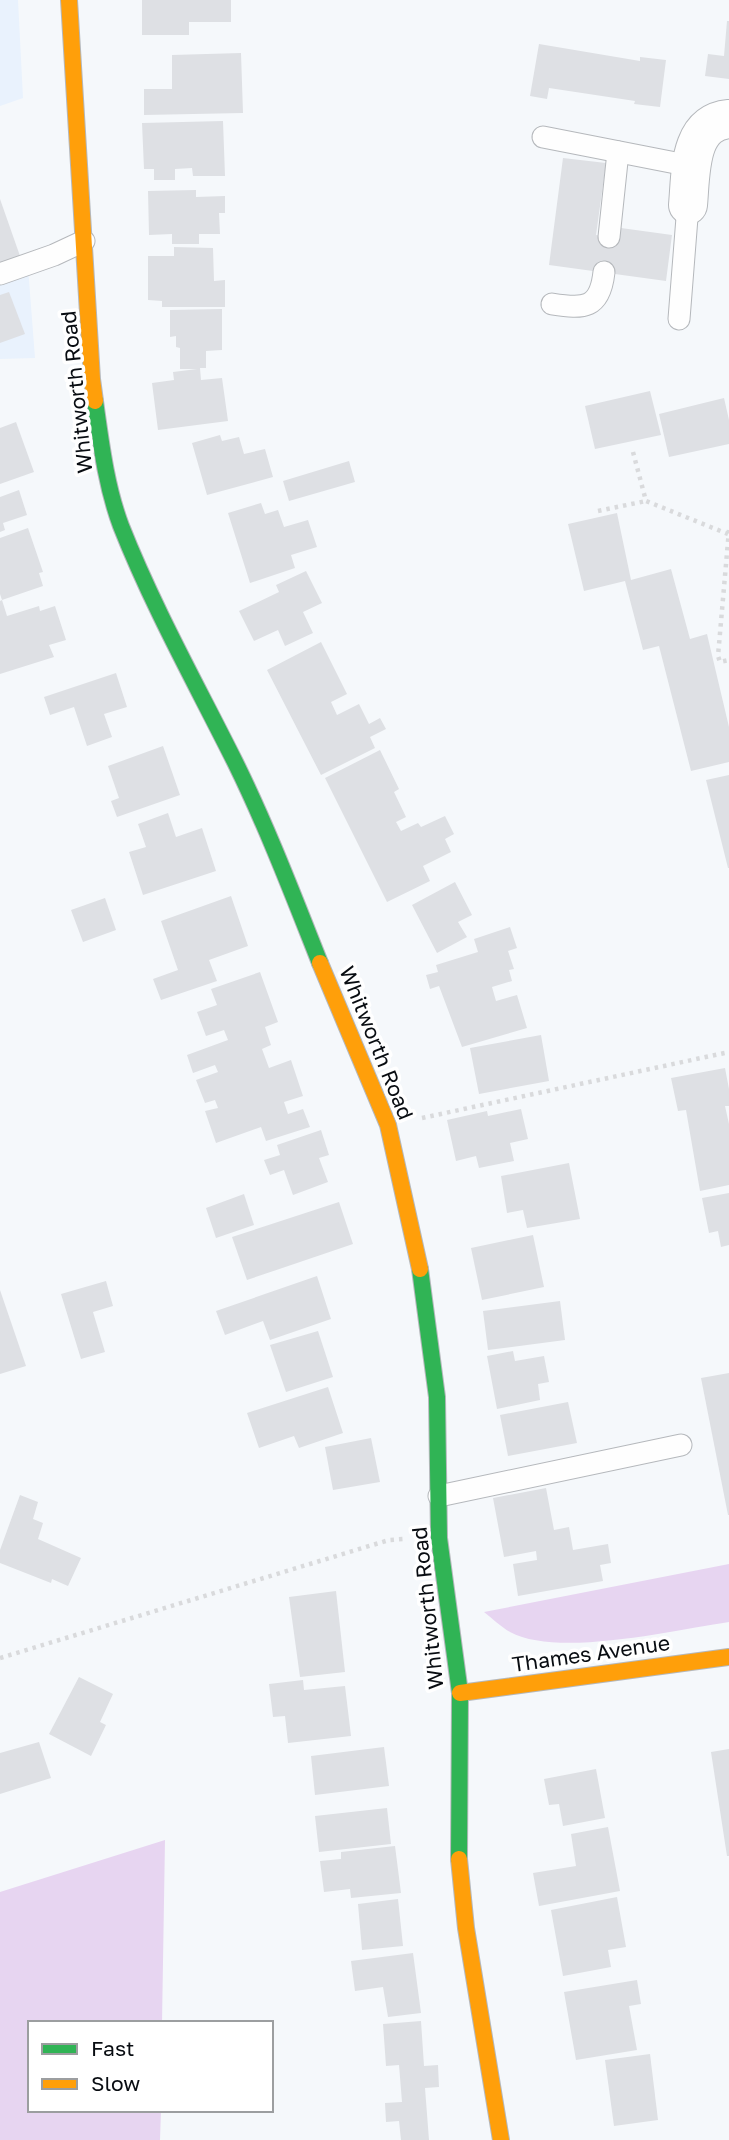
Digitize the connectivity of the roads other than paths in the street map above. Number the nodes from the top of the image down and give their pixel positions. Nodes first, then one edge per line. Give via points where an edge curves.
1 (69, 0) edge
2 (729, 119) edge
3 (543, 137) dead end
4 (618, 152) junction
5 (691, 166) junction
6 (688, 205) joint
7 (609, 237) dead end
8 (84, 241) junction
9 (604, 272) dead end
10 (0, 274) edge
11 (552, 304) dead end
12 (679, 319) dead end
13 (681, 1445) dead end
14 (439, 1496) junction
15 (729, 1657) edge
16 (460, 1693) junction
17 (501, 2140) edge

1 - 8 main road, Whitworth Road
2 - 5 street via 708,125
3 - 4 lane
4 - 5 lane
4 - 7 lane
5 - 6 street
6 - 12 lane
8 - 10 lane
8 - 14 main road, Whitworth Road via 92,379 106,474 121,525 273,845 388,1125 424,1289 436,1397
9 - 11 lane via 600,294 593,302 575,308
13 - 14 lane
14 - 16 main road, Whitworth Road via 439,1538
15 - 16 main road, Thames Avenue
16 - 17 main road, Whitworth Road via 459,1867

